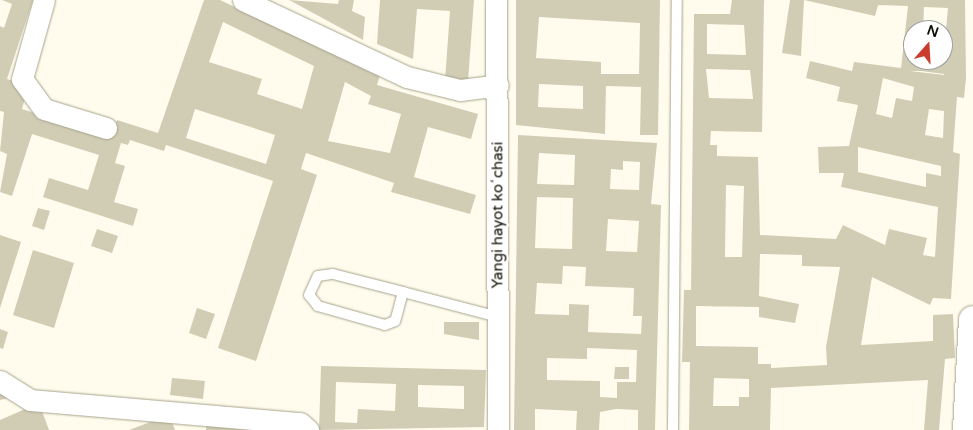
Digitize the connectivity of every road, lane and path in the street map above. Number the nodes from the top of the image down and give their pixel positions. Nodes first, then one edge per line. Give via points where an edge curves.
1 (44, 0) edge
2 (243, 0) edge
3 (496, 0) edge
4 (676, 0) edge
5 (277, 8) edge
6 (498, 86) junction
7 (106, 128) dead end
8 (403, 292) junction
9 (498, 318) junction
10 (973, 320) edge
11 (0, 381) edge
12 (308, 430) edge
13 (498, 430) edge
14 (673, 430) edge
15 (967, 430) edge

1 - 7 street via 22,79 44,109
2 - 5 street
3 - 6 street, Yangi hayot koʻchasi
4 - 14 lane
5 - 6 street via 415,80 460,90
6 - 9 street, Yangi hayot koʻchasi
8 - 8 lane via 324,273 313,280 309,295 318,306 385,325 395,321
8 - 9 lane
9 - 13 street, Yangi hayot koʻchasi
10 - 15 main road
11 - 12 street via 30,400 300,423

